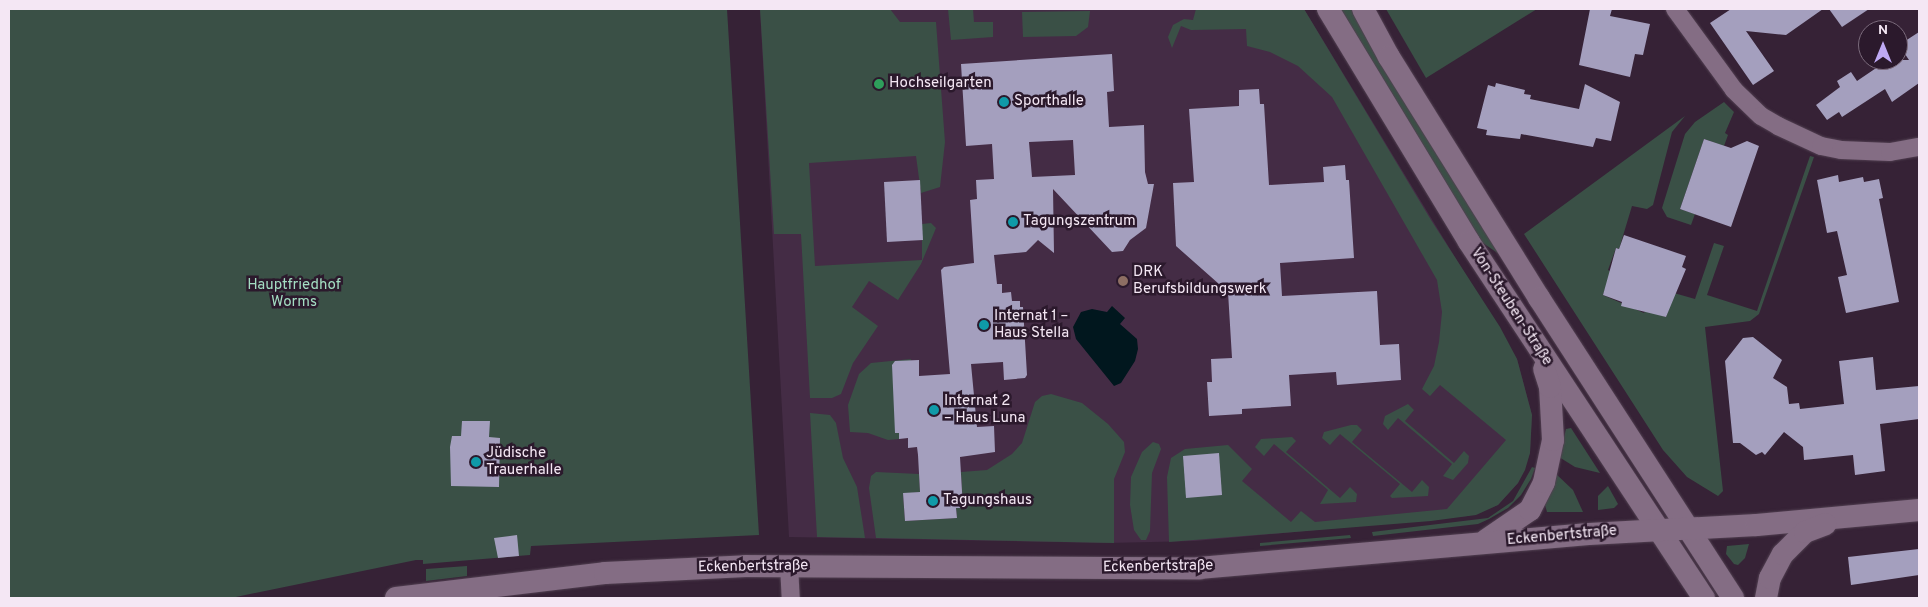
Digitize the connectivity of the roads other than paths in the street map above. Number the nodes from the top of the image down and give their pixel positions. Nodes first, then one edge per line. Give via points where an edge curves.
1 (1328, 9) edge
2 (1364, 9) edge
3 (1675, 9) edge
4 (1919, 147) edge
5 (1538, 348) junction
6 (1919, 510) edge
7 (1838, 518) junction
8 (1687, 527) junction
9 (1656, 529) junction
10 (1478, 543) junction
11 (789, 565) junction
12 (396, 598) edge
13 (791, 598) edge
14 (1704, 598) edge
15 (1733, 598) edge
16 (1766, 598) edge

1 - 5 street, Von-Steuben-Straße via 1468,242
2 - 8 street, Von-Steuben-Straße via 1389,57 1538,298
3 - 4 street via 1732,88 1761,116 1778,126 1821,146 1841,150 1890,152
5 - 9 street, Von-Steuben-Straße
5 - 10 street via 1550,387 1553,418 1553,440 1544,482 1536,502 1521,518
6 - 7 street, Eckenbertstraße
7 - 8 street, Eckenbertstraße
7 - 16 street via 1805,532 1793,543 1774,569
8 - 9 street, Eckenbertstraße
8 - 15 street, Von-Steuben-Straße
9 - 10 street, Eckenbertstraße
9 - 14 street, Von-Steuben-Straße
10 - 11 street, Eckenbertstraße via 1170,569
11 - 12 street, Eckenbertstraße via 606,573
11 - 13 street

